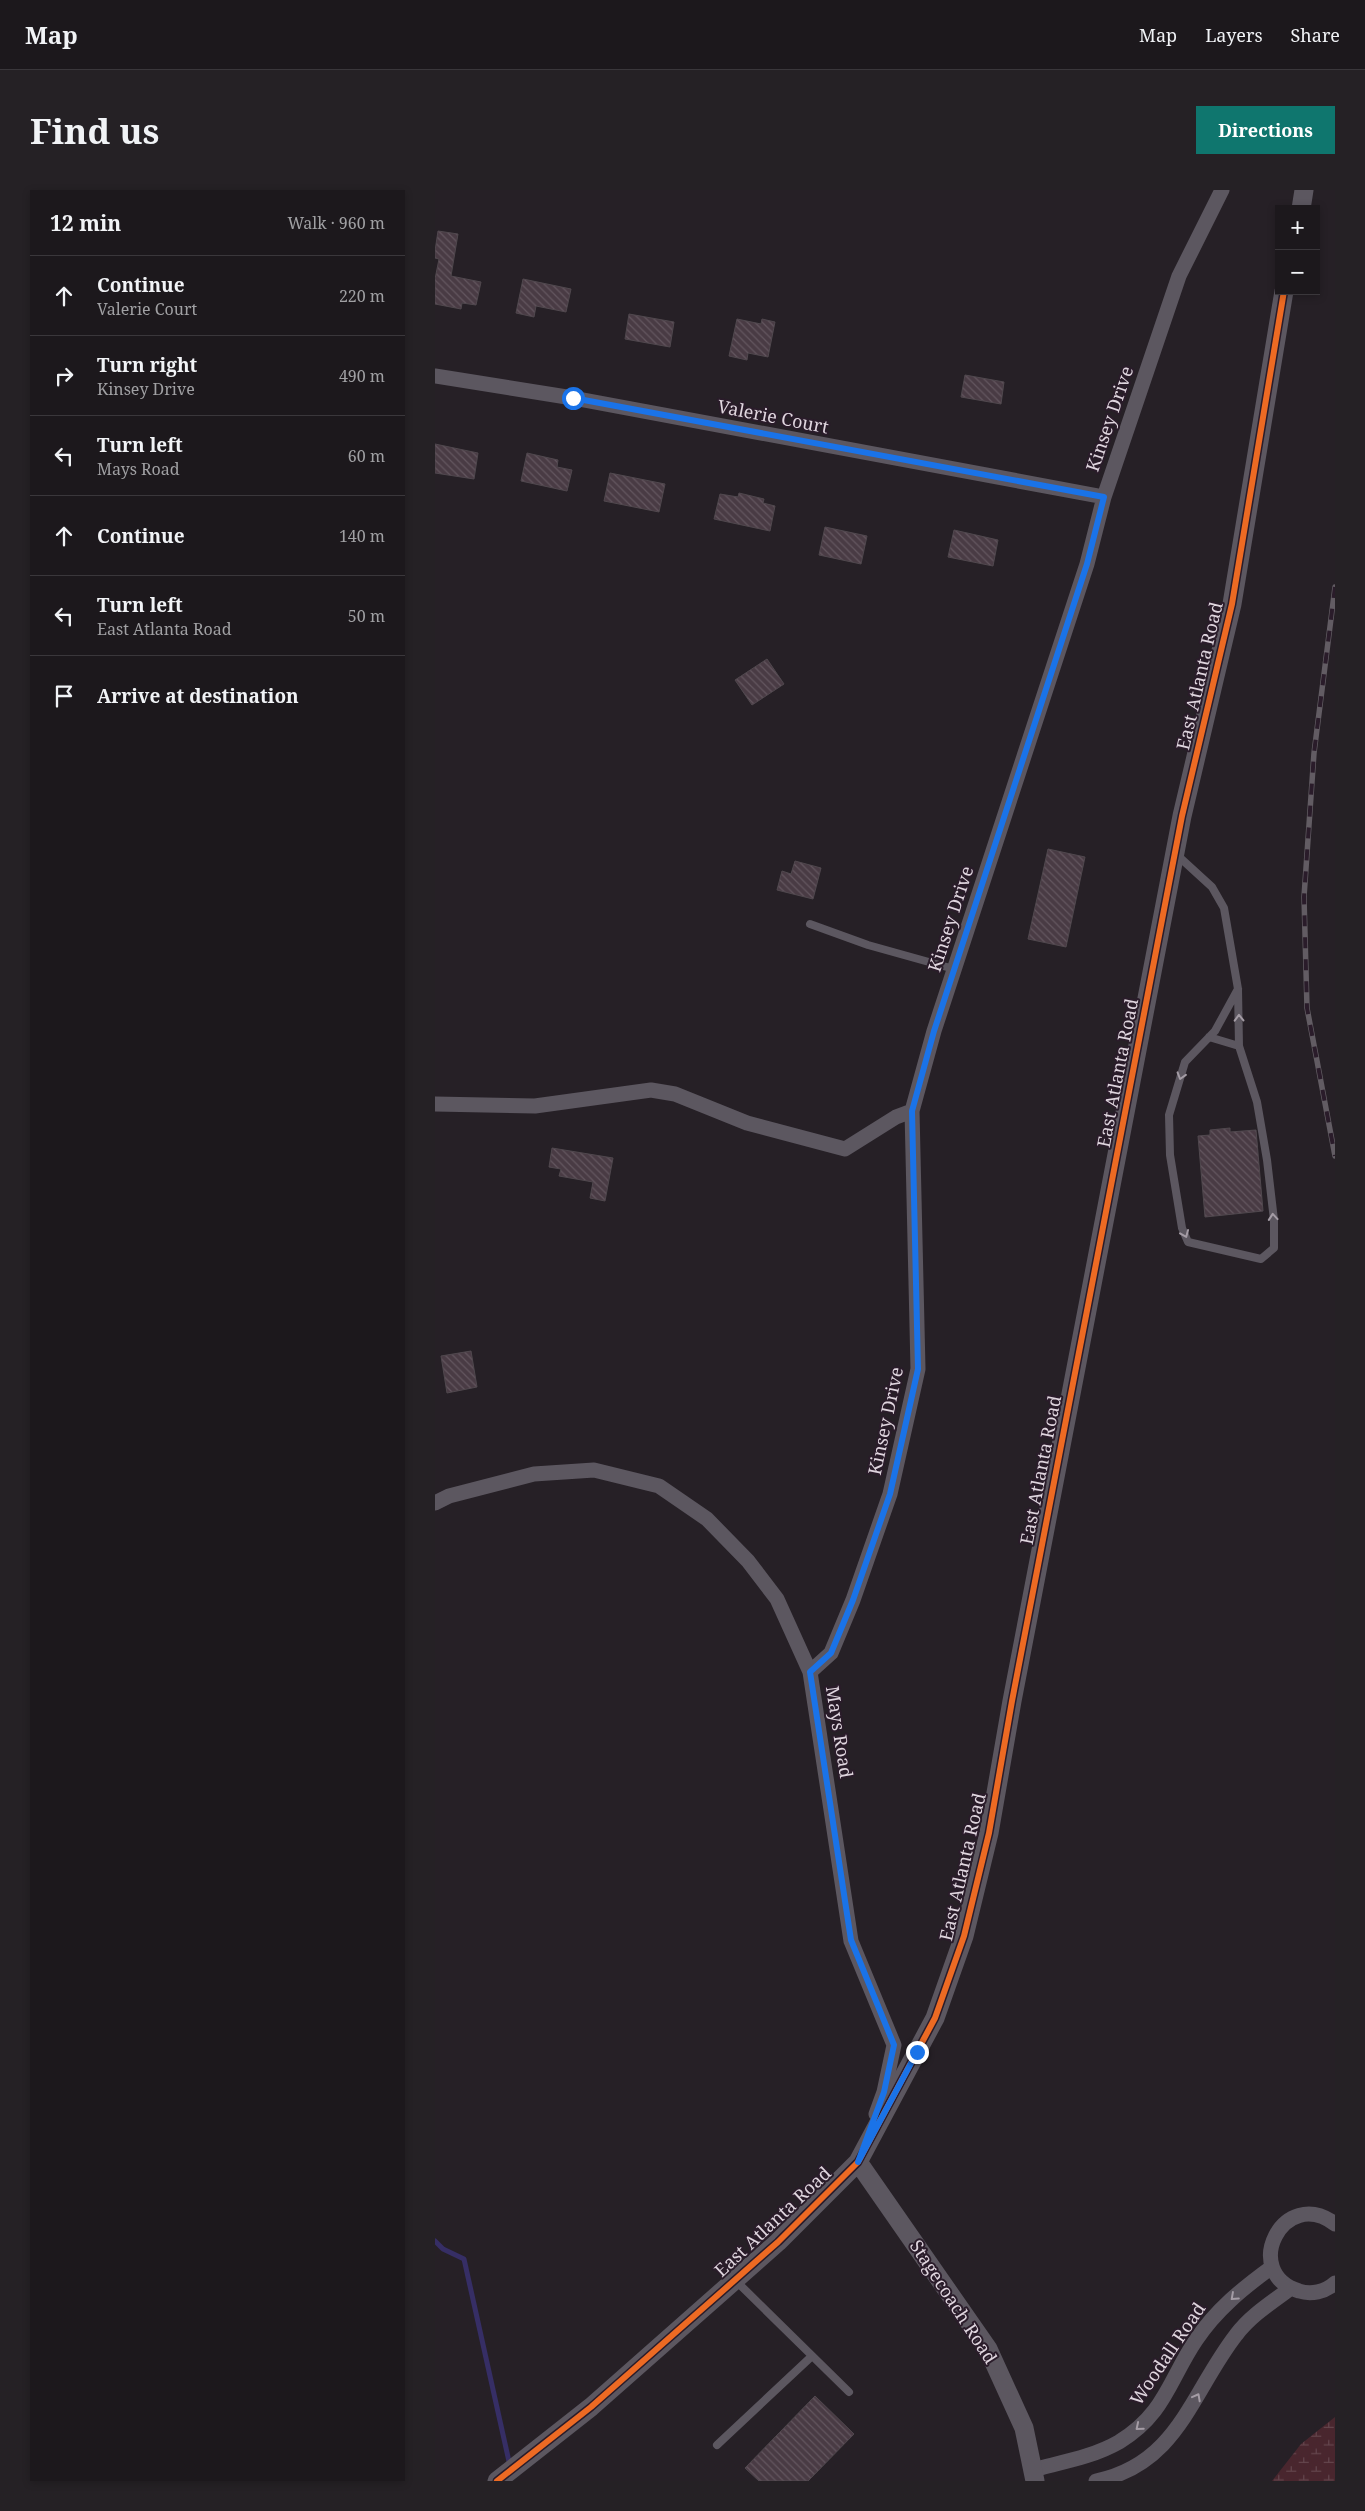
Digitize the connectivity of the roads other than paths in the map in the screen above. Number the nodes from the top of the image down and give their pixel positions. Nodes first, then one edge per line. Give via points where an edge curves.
1 (1222, 190) edge
2 (1304, 190) edge
3 (1302, 205) edge
4 (1283, 295) edge
5 (435, 376) edge
6 (1104, 497) junction
7 (1175, 853) junction
8 (810, 924) dead end
9 (954, 969) junction
10 (1238, 989) junction
11 (1209, 1037) junction
12 (1239, 1046) junction
13 (435, 1104) edge
14 (912, 1111) junction
15 (435, 1503) edge
16 (810, 1672) junction
17 (858, 2162) junction
18 (1335, 2224) edge
19 (1272, 2266) junction
20 (735, 2280) junction
21 (1335, 2283) edge
22 (1291, 2288) junction
23 (812, 2356) junction
24 (849, 2392) dead end
25 (717, 2445) dead end
26 (1033, 2475) edge
27 (497, 2481) edge
28 (1096, 2481) edge

1 - 6 street, Kinsey Drive via 1179,276
2 - 3 street
4 - 7 street, East Atlanta Road via 1232,604
5 - 6 street, Valerie Court via 582,400
6 - 9 street, Kinsey Drive via 1087,564
7 - 10 lane via 1212,887 1224,908
7 - 17 street, East Atlanta Road via 989,1833 964,1936 935,2018
8 - 9 lane via 868,945
9 - 14 street, Kinsey Drive
10 - 11 lane via 1229,1009
12 -> 10 lane
11 - 12 lane
11 -> 12 lane via 1185,1062 1169,1116 1170,1155 1182,1228 1188,1242 1261,1260 1274,1248 1274,1220 1257,1102
13 - 14 street via 535,1106 651,1090 675,1094 747,1123 845,1149 896,1117
14 - 16 street, Kinsey Drive via 918,1369 890,1494 853,1600 831,1653
15 - 16 street, Mays Road via 449,1496 534,1474 594,1470 659,1486 707,1520 748,1561 777,1599
16 - 17 street, Mays Road via 851,1940 894,2045 884,2092
17 - 20 street, East Atlanta Road
17 - 26 street, Stagecoach Road via 988,2349 1024,2428
18 - 19 street via 1311,2215 1297,2216 1285,2223 1272,2243
19 - 22 street via 1279,2279
19 -> 26 street, Woodall Road via 1212,2318 1191,2347 1160,2406 1141,2425 1120,2441
20 - 23 lane
20 - 27 street, East Atlanta Road via 591,2407
21 - 22 street via 1313,2293
28 -> 22 street via 1142,2463 1160,2448 1184,2419 1212,2368 1237,2333 1257,2313
23 - 24 lane
23 - 25 lane

